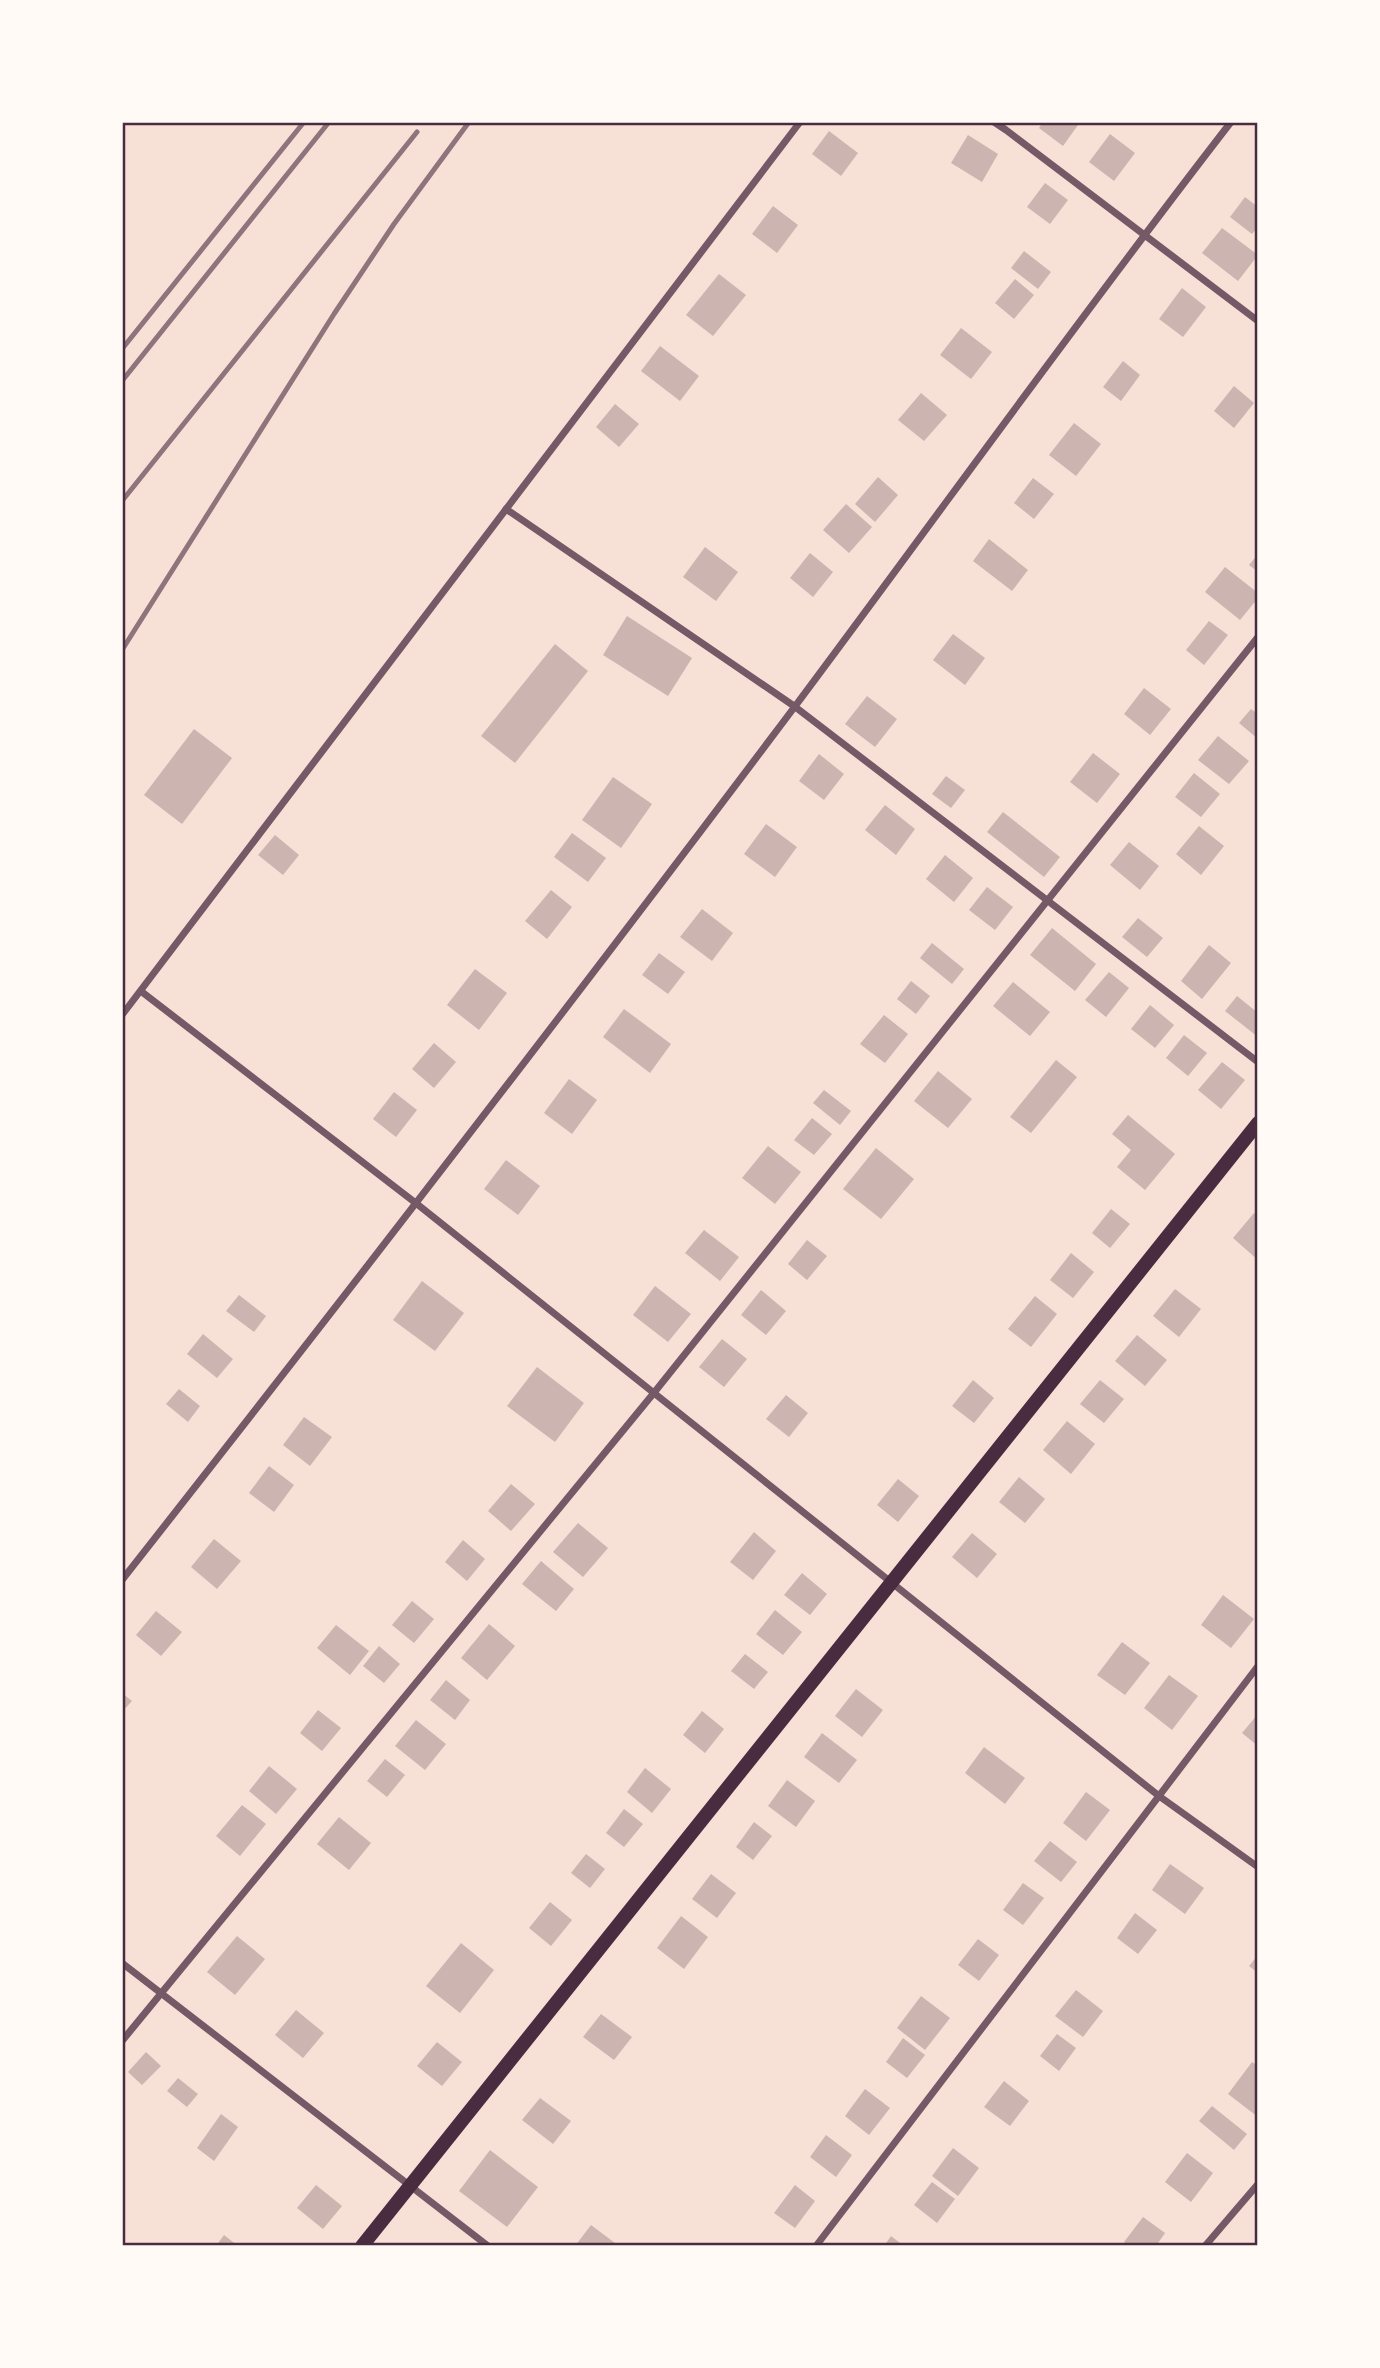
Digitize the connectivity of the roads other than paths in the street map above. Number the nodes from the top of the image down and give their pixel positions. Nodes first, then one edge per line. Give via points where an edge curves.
1 (800, 122) edge
2 (994, 122) edge
3 (1231, 122) edge
4 (1144, 234) junction
5 (1258, 321) edge
6 (506, 509) junction
7 (1258, 637) edge
8 (794, 706) junction
9 (1047, 902) junction
10 (142, 992) junction
11 (122, 1016) edge
12 (1258, 1062) edge
13 (1258, 1123) edge
14 (417, 1204) junction
15 (653, 1394) junction
16 (122, 1580) edge
17 (893, 1582) junction
18 (1258, 1666) edge
19 (1159, 1796) junction
20 (1258, 1867) edge
21 (122, 1963) edge
22 (160, 1995) junction
23 (122, 2041) edge
24 (1258, 2184) edge
25 (410, 2185) junction
26 (362, 2245) edge
27 (488, 2245) edge
28 (816, 2245) edge
29 (1205, 2245) edge

1 - 6 street
2 - 4 street
3 - 4 street
4 - 5 street
4 - 8 street
6 - 8 street
6 - 10 street
7 - 9 street
8 - 9 street
8 - 14 street
9 - 12 street
9 - 15 street
10 - 11 street
10 - 14 street
13 - 17 main road
14 - 15 street
14 - 16 street
15 - 17 street
15 - 22 street
17 - 19 street
17 - 25 main road
18 - 19 street
19 - 20 street
19 - 28 street
21 - 22 street
22 - 23 street
22 - 25 street
24 - 29 street
25 - 26 main road
25 - 27 street

